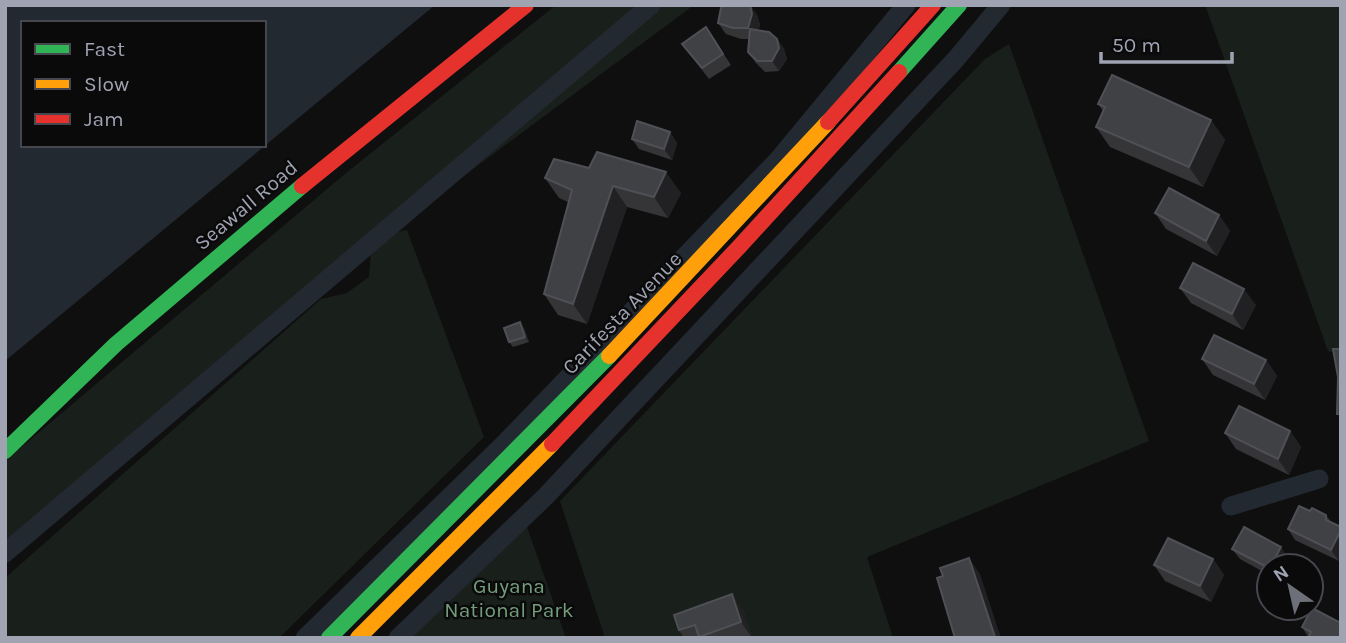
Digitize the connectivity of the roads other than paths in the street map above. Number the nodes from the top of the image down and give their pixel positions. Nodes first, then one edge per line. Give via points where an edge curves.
1 (526, 5) edge
2 (933, 5) edge
3 (959, 5) edge
4 (5, 451) edge
5 (329, 638) edge
6 (358, 638) edge

1 - 4 main road, Seawall Road via 172,295 53,400
2 - 5 main road, Carifesta Avenue via 782,176 523,446
3 - 6 main road, Carifesta Avenue via 546,453

